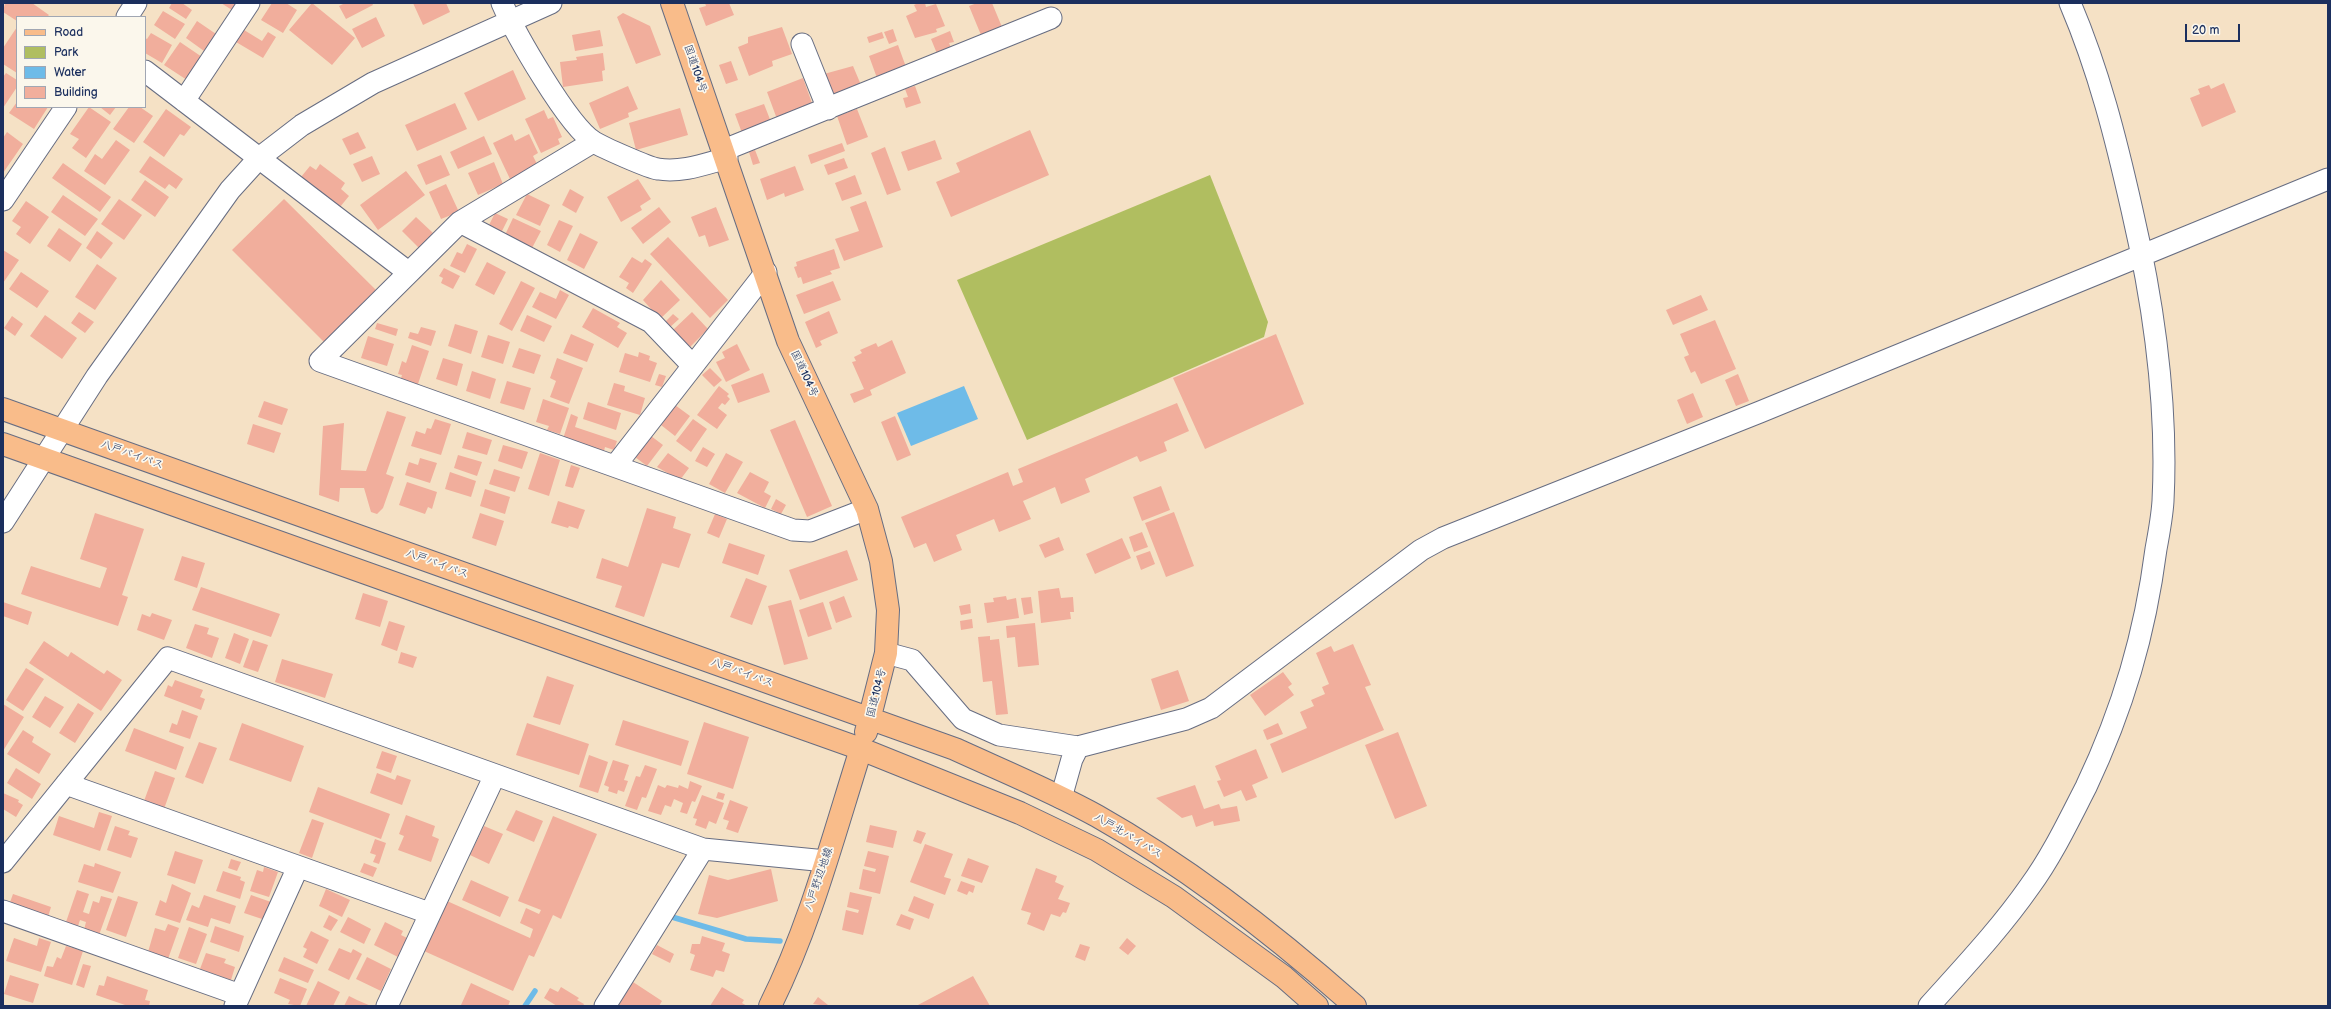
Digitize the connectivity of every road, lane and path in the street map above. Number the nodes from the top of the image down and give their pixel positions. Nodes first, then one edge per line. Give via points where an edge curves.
1 (136, 3) edge
2 (249, 3) edge
3 (551, 3) edge
4 (672, 3) edge
5 (2070, 3) edge
6 (506, 12) edge
7 (128, 16) edge
8 (1051, 18) dead end
9 (802, 44) dead end
10 (146, 73) edge
11 (184, 101) junction
12 (65, 108) edge
13 (828, 109) junction
14 (593, 142) junction
15 (725, 154) junction
16 (259, 158) junction
17 (2328, 180) edge
18 (3, 200) edge
19 (460, 222) junction
20 (2143, 255) junction
21 (408, 272) junction
22 (766, 272) junction
23 (692, 366) junction
24 (3, 409) edge
25 (61, 430) junction
26 (3, 444) edge
27 (43, 458) junction
28 (615, 466) junction
29 (867, 509) junction
30 (3, 522) edge
31 (886, 653) junction
32 (870, 719) junction
33 (1078, 747) junction
34 (861, 749) junction
35 (495, 775) junction
36 (66, 784) junction
37 (1061, 798) junction
38 (703, 849) junction
39 (826, 861) junction
40 (3, 862) edge
41 (298, 867) junction
42 (3, 911) edge
43 (429, 913) junction
44 (237, 1000) edge
45 (387, 1006) edge
46 (605, 1006) edge
47 (770, 1006) edge
48 (1317, 1006) edge
49 (1355, 1006) edge
50 (1929, 1006) edge

1 - 7 street
2 - 11 street
3 - 6 street
4 - 15 main road, 国道104号
5 - 20 street via 2104,92
6 - 14 street via 570,118
6 - 16 street via 373,83 302,125
8 - 13 street
9 - 13 street
10 - 11 street
11 - 16 street
12 - 18 street
13 - 15 street
14 - 15 street via 658,169 685,169
14 - 19 street
15 - 22 main road, 国道104号
16 - 21 street
16 - 25 street via 230,190
17 - 20 street
19 - 21 street
19 - 23 street via 651,322
20 - 33 street via 1443,538 1421,550 1211,708 1186,719
20 - 50 street via 2158,352 2163,502 2150,598 2133,668 2103,751 2071,816 2031,885 1978,952
21 - 28 street via 320,361
22 - 23 street
22 - 29 main road, 国道104号 via 788,341
23 - 28 street
24 - 25 main road, 八戸バイパス
25 - 27 street
25 - 32 main road, 八戸バイパス
26 - 27 main road
27 - 30 street
27 - 34 main road
28 - 29 street via 793,530 810,531
29 - 31 main road, 国道104号 via 881,561 888,610
31 - 32 main road, 国道104号
31 - 33 street via 912,660 963,719 999,735
32 - 34 main road, 国道104号
32 - 37 main road, 八戸北バイパス via 955,749
33 - 37 street
34 - 39 main road, 八戸野辺地線
34 - 48 main road via 1020,813 1097,850 1174,897 1284,977
35 - 36 street via 168,658
35 - 38 street
35 - 43 street
36 - 40 street
36 - 41 street
37 - 49 main road, 八戸北バイパス via 1154,850 1226,898
38 - 39 street
38 - 46 street
39 - 47 main road, 八戸野辺地線 via 784,978
41 - 43 street
41 - 44 street
42 - 44 street
43 - 45 street

